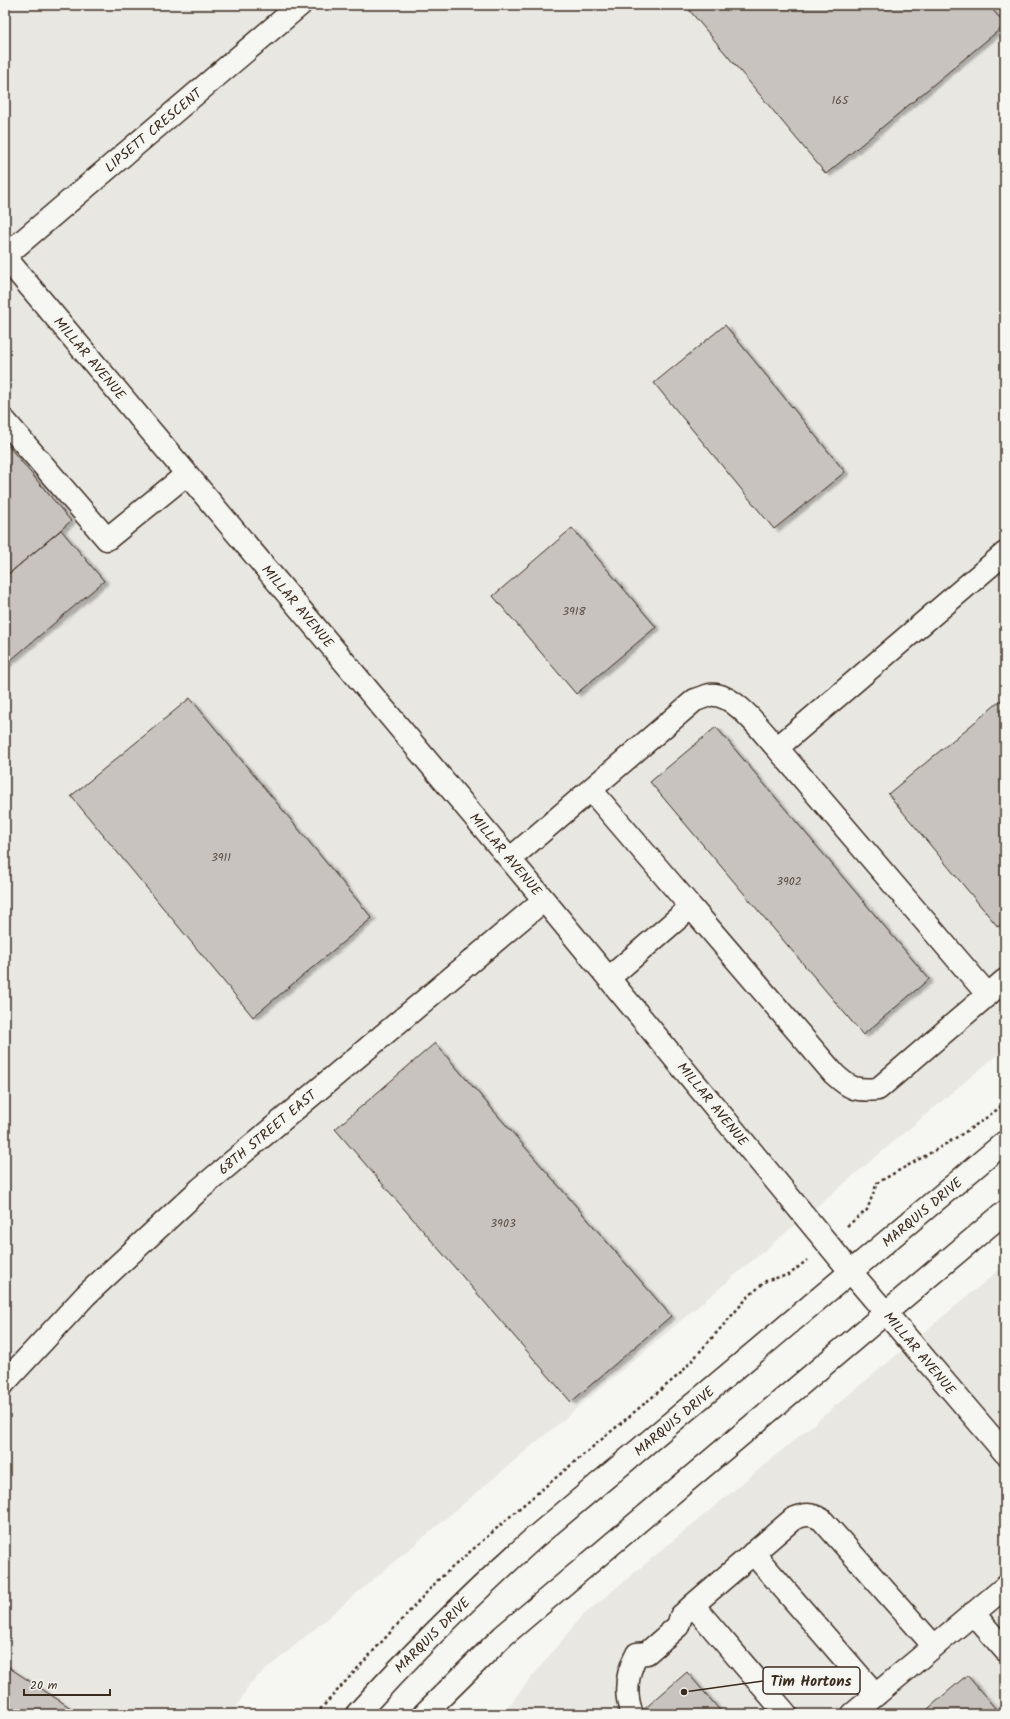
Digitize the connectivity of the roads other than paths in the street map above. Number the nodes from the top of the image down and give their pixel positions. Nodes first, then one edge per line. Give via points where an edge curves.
1 (300, 5) edge
2 (5, 256) edge
3 (5, 420) edge
4 (187, 474) junction
5 (1005, 553) edge
6 (777, 748) junction
7 (591, 790) junction
8 (510, 859) junction
9 (544, 900) junction
10 (691, 907) junction
11 (609, 978) junction
12 (1005, 980) edge
13 (988, 995) junction
14 (1005, 1142) edge
15 (1005, 1212) edge
16 (851, 1272) junction
17 (886, 1311) junction
18 (5, 1382) edge
19 (1005, 1453) edge
20 (752, 1553) junction
21 (1005, 1587) edge
22 (687, 1611) junction
23 (973, 1614) junction
24 (934, 1646) junction
25 (1005, 1650) edge
26 (876, 1695) junction
27 (357, 1714) edge
28 (424, 1714) edge
29 (632, 1714) edge
30 (786, 1714) edge
31 (853, 1714) edge

1 - 2 street, LIPSETT CRESCENT
2 - 4 street, MILLAR AVENUE
3 - 4 street via 107,539
4 - 8 street, MILLAR AVENUE
5 - 6 street
6 - 7 street via 739,707 725,698 711,695 695,700
6 - 13 street
7 - 8 street
7 - 10 street
8 - 9 street, MILLAR AVENUE
9 - 11 street, MILLAR AVENUE
9 - 18 street, 68TH STREET EAST via 200,1189 86,1295
10 - 11 street
10 - 13 street via 847,1087 862,1090 878,1089
11 - 16 street, MILLAR AVENUE
12 - 13 street
14 - 16 street, MARQUIS DRIVE
15 - 17 street
16 - 17 street, MILLAR AVENUE
16 - 27 street, MARQUIS DRIVE via 534,1538 466,1600 392,1674
17 - 19 street, MILLAR AVENUE
17 - 28 street via 503,1636
20 - 22 street
20 - 24 street via 793,1518 805,1514 815,1515
20 - 26 street
21 - 23 street
22 - 29 street via 678,1626 647,1653 637,1654 630,1666 627,1684
22 - 30 street
23 - 24 street
23 - 25 street
24 - 26 street
26 - 31 street

